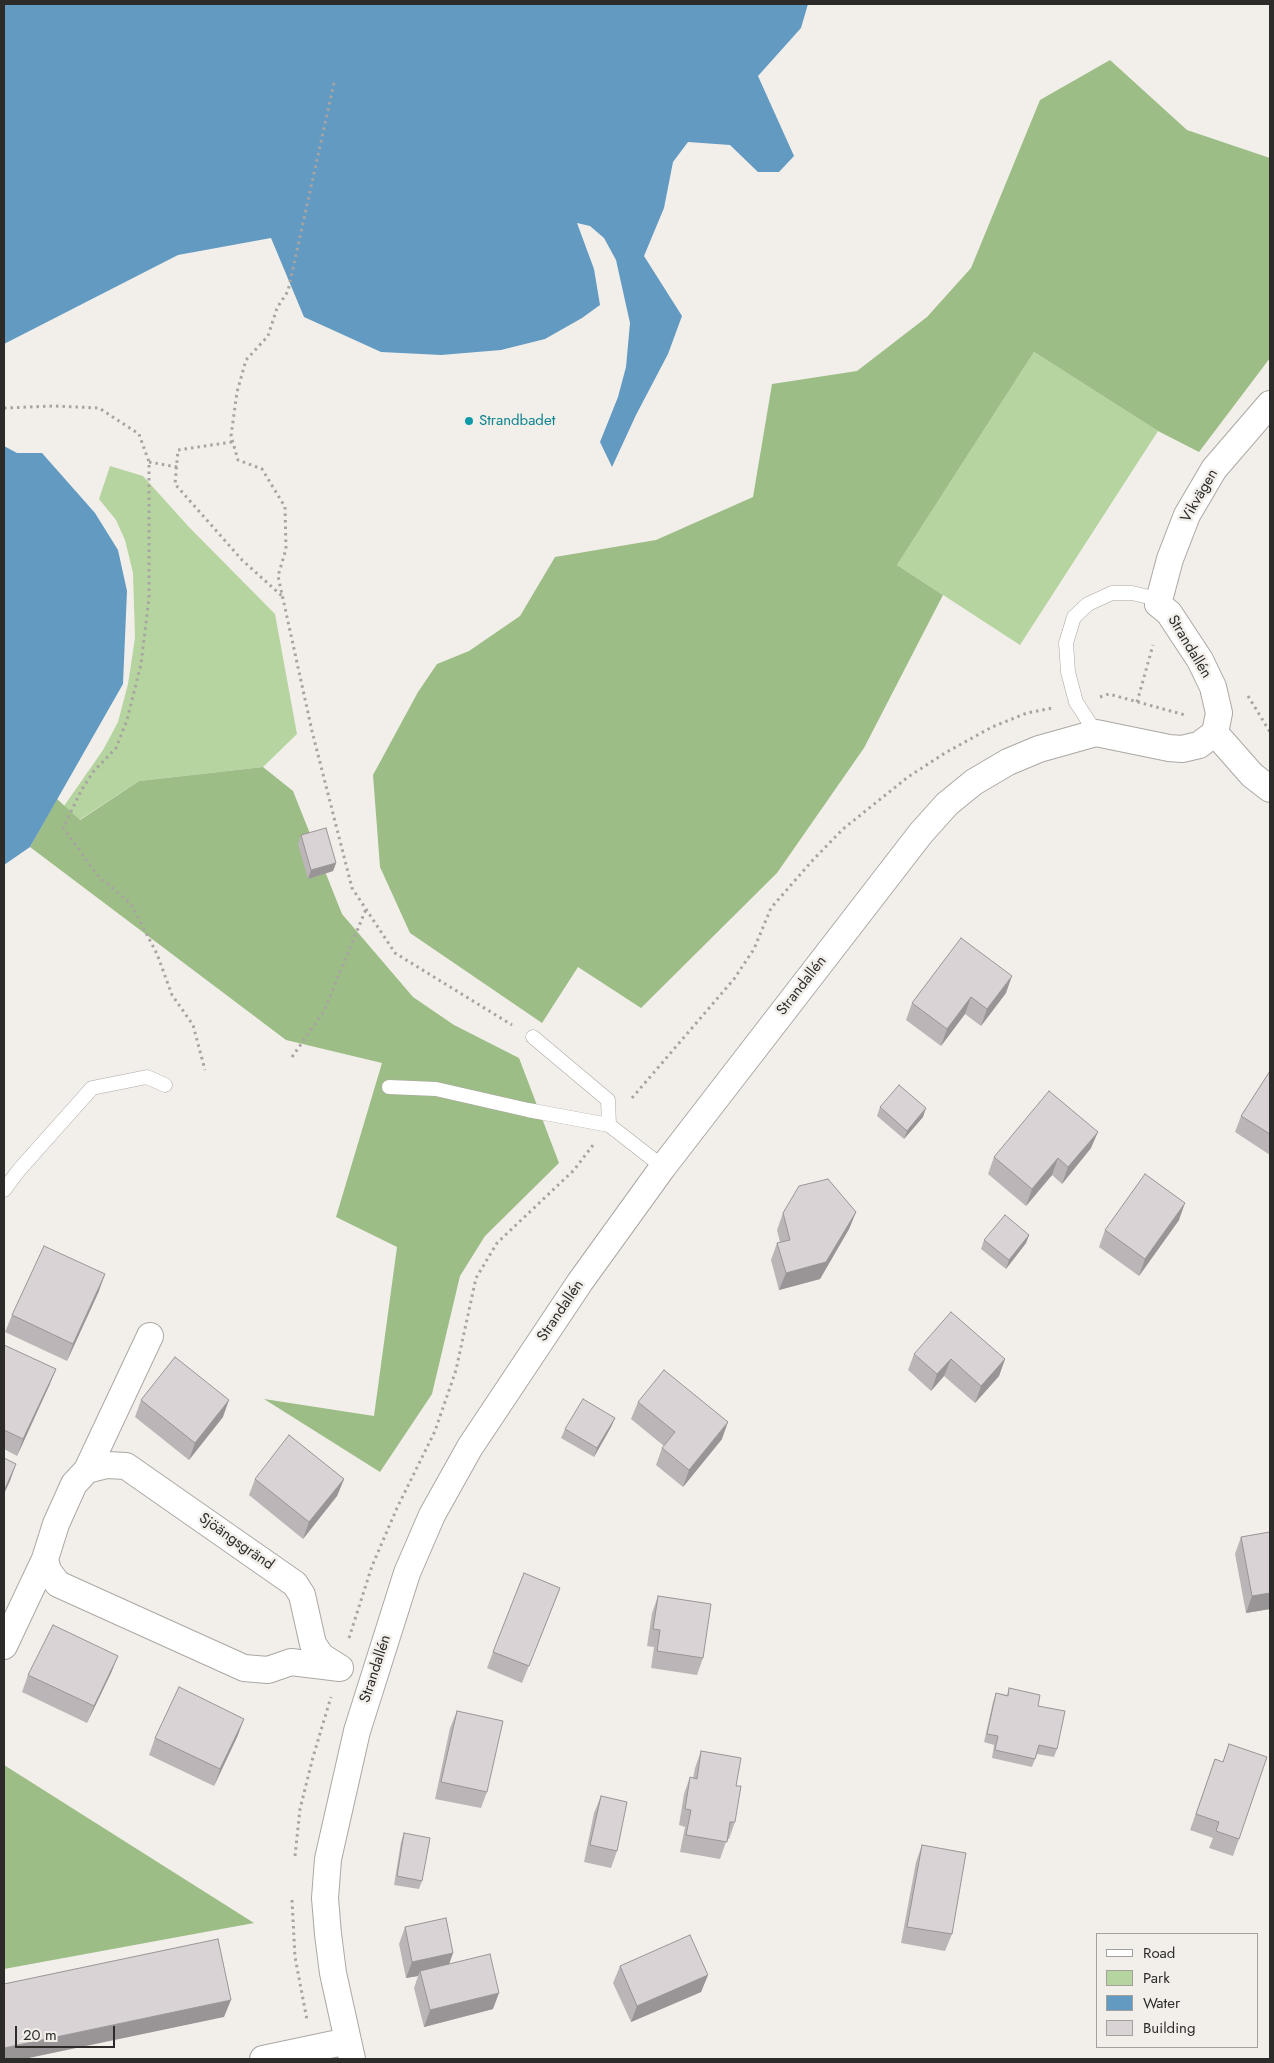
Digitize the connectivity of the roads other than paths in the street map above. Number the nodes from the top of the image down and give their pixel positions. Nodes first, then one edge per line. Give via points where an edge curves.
1 (1270, 404) edge
2 (1158, 604) junction
3 (1215, 733) junction
4 (1096, 734) junction
5 (1270, 789) edge
6 (533, 1037) road end
7 (165, 1085) dead end
8 (390, 1087) dead end
9 (609, 1125) junction
10 (663, 1167) junction
11 (4, 1190) edge
12 (150, 1336) dead end
13 (87, 1470) junction
14 (45, 1559) junction
15 (4, 1646) edge
16 (340, 1668) junction
17 (371, 1684) junction
18 (350, 2050) edge
19 (263, 2059) edge

1 - 2 street, Vikvägen via 1214,470 1187,514
2 - 3 street, Strandallén via 1169,613 1200,660 1212,687 1219,713
2 - 4 lane, Strandallén via 1148,597 1132,593 1112,593 1088,604 1074,617 1066,643 1068,672 1076,702
3 - 4 street, Strandallén via 1199,745 1182,749
3 - 5 street via 1252,775
4 - 10 street, Strandallén via 1039,749 1008,762 974,782 947,804 921,833
6 - 9 lane via 608,1100
7 - 11 lane via 147,1078 92,1088
8 - 9 lane via 436,1089
9 - 10 lane
10 - 17 street, Strandallén via 580,1282 470,1447 432,1515 407,1573
12 - 13 street
13 - 14 street via 74,1484
13 - 16 street, Sjöängsgränd via 107,1465 126,1466 295,1584 302,1595 313,1644 321,1656
14 - 15 street
14 - 16 street, Sjöängsgränd via 48,1572 58,1584 244,1668 268,1670 291,1662
16 - 17 street, Sjöängsgränd
17 - 18 street, Strandallén via 328,1859 328,1934
18 - 19 street

